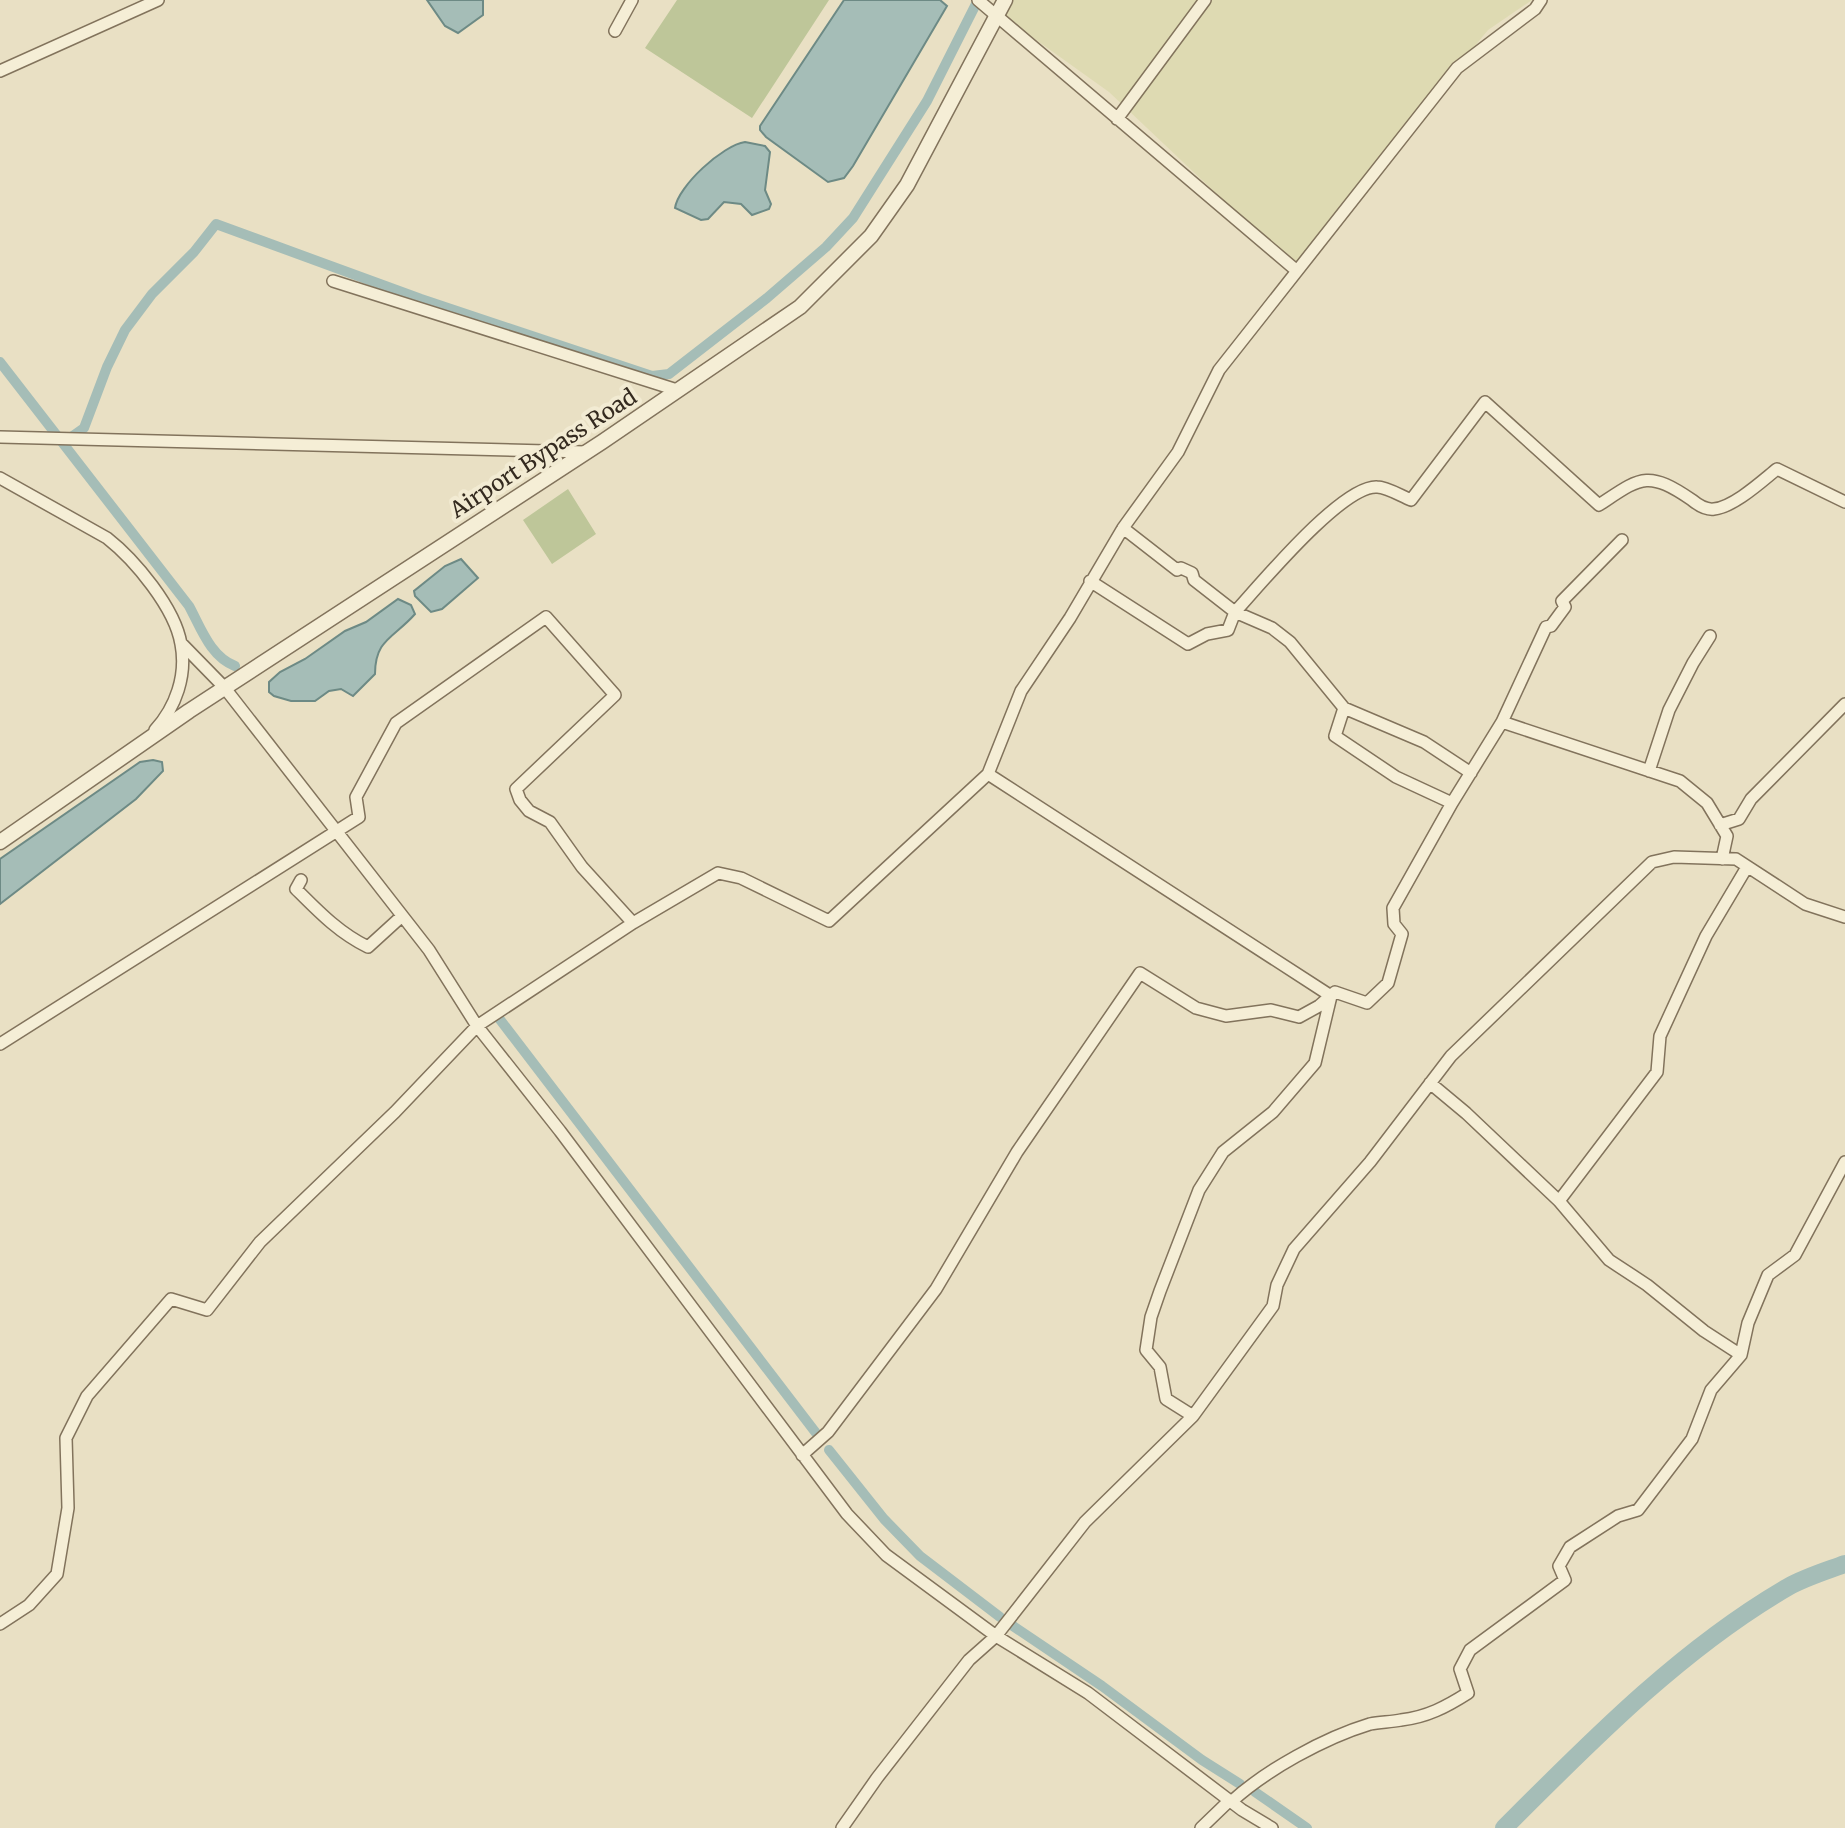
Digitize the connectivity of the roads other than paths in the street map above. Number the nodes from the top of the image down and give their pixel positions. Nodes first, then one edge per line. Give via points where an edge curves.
1 (158, 0) edge
2 (632, 0) edge
3 (978, 0) edge
4 (1005, 0) edge
5 (1205, 0) edge
6 (1541, 0) edge
7 (996, 17) junction
8 (615, 31) dead end
9 (0, 71) edge
10 (1117, 119) junction
11 (1297, 271) junction
12 (333, 281) dead end
13 (677, 390) junction
14 (0, 437) edge
15 (585, 452) junction
16 (0, 478) edge
17 (1845, 502) edge
18 (1123, 528) junction
19 (1622, 540) dead end
20 (1090, 581) junction
21 (1235, 612) junction
22 (1710, 636) dead end
23 (181, 643) junction
24 (225, 687) junction
25 (1845, 704) edge
26 (1344, 708) junction
27 (1502, 722) junction
28 (146, 741) junction
29 (1649, 771) junction
30 (1471, 773) junction
31 (988, 774) junction
32 (1452, 803) junction
33 (1720, 825) junction
34 (337, 833) junction
35 (0, 842) edge
36 (1722, 859) junction
37 (1747, 867) junction
38 (301, 880) dead end
39 (402, 916) junction
40 (1845, 917) edge
41 (633, 923) junction
42 (1331, 996) junction
43 (477, 1026) junction
44 (0, 1044) edge
45 (1430, 1083) junction
46 (1845, 1162) edge
47 (1559, 1201) junction
48 (1741, 1355) junction
49 (1193, 1416) junction
50 (802, 1455) junction
51 (0, 1624) edge
52 (996, 1636) junction
53 (1230, 1801) junction
54 (842, 1828) edge
55 (1201, 1828) edge
56 (1272, 1828) edge

1 - 9 street
2 - 8 street
3 - 7 street
4 - 7 street, Airport Bypass Road
5 - 10 street
6 - 11 street via 1457,68
7 - 10 street
7 - 13 street, Airport Bypass Road via 907,185 871,236 800,307
10 - 11 street
11 - 18 street via 1219,370 1178,452
12 - 13 street
13 - 15 street, Airport Bypass Road
14 - 15 street
15 - 24 street, Airport Bypass Road
16 - 23 street via 123,551 150,581
17 - 21 street via 1777,469 1741,497 1715,509 1700,506 1659,481 1637,480 1599,505 1485,402 1411,500 1377,487 1363,491 1323,518
18 - 20 street
18 - 21 street via 1177,570 1192,573
19 - 27 street via 1562,601 1565,607 1546,627
20 - 21 street via 1188,644 1228,630
20 - 31 street via 1021,691
21 - 26 street via 1290,642
22 - 29 street via 1669,710
23 - 24 street
23 - 28 street via 180,687
24 - 28 street, Airport Bypass Road
24 - 34 street
25 - 33 street via 1751,799 1739,819
26 - 30 street via 1424,742
26 - 32 street via 1335,736 1396,777
27 - 29 street
27 - 30 street
28 - 35 street, Airport Bypass Road
29 - 33 street via 1680,781 1707,803
30 - 32 street
31 - 41 street via 829,921 741,878 718,873
31 - 42 street
32 - 42 street via 1393,908 1394,924 1402,934 1388,983 1367,1003 1335,992
33 - 36 street via 1727,836
34 - 39 street
34 - 41 street via 360,814 356,797 396,723 546,617 615,695 516,789 529,811 550,822
34 - 44 street
36 - 37 street via 1736,859
36 - 45 street via 1674,857 1652,862 1451,1056
37 - 40 street via 1805,904
37 - 47 street via 1706,936 1660,1036 1657,1072
38 - 39 street via 296,889 319,912 347,937 368,947
39 - 43 street
41 - 43 street
42 - 49 street via 1315,1063 1273,1112 1223,1152 1199,1190 1151,1317 1146,1350 1160,1367 1166,1399
42 - 50 street via 1299,1017 1271,1010 1226,1016 1196,1008 1140,973 1017,1152 936,1289 828,1432
43 - 50 street
43 - 51 street via 260,1242 207,1310 171,1299 87,1396 66,1438 68,1508 57,1574 29,1605
45 - 47 street
45 - 49 street via 1294,1249 1273,1306
46 - 48 street via 1795,1255 1768,1275
47 - 48 street via 1609,1260
48 - 53 street via 1711,1390 1692,1439 1638,1510 1618,1516 1570,1547 1559,1566 1565,1580 1470,1650 1460,1669 1468,1693 1441,1711 1343,1735
49 - 52 street via 1085,1522
50 - 52 street via 886,1555
52 - 53 street via 1088,1693
52 - 54 street via 969,1660
53 - 55 street
53 - 56 street

